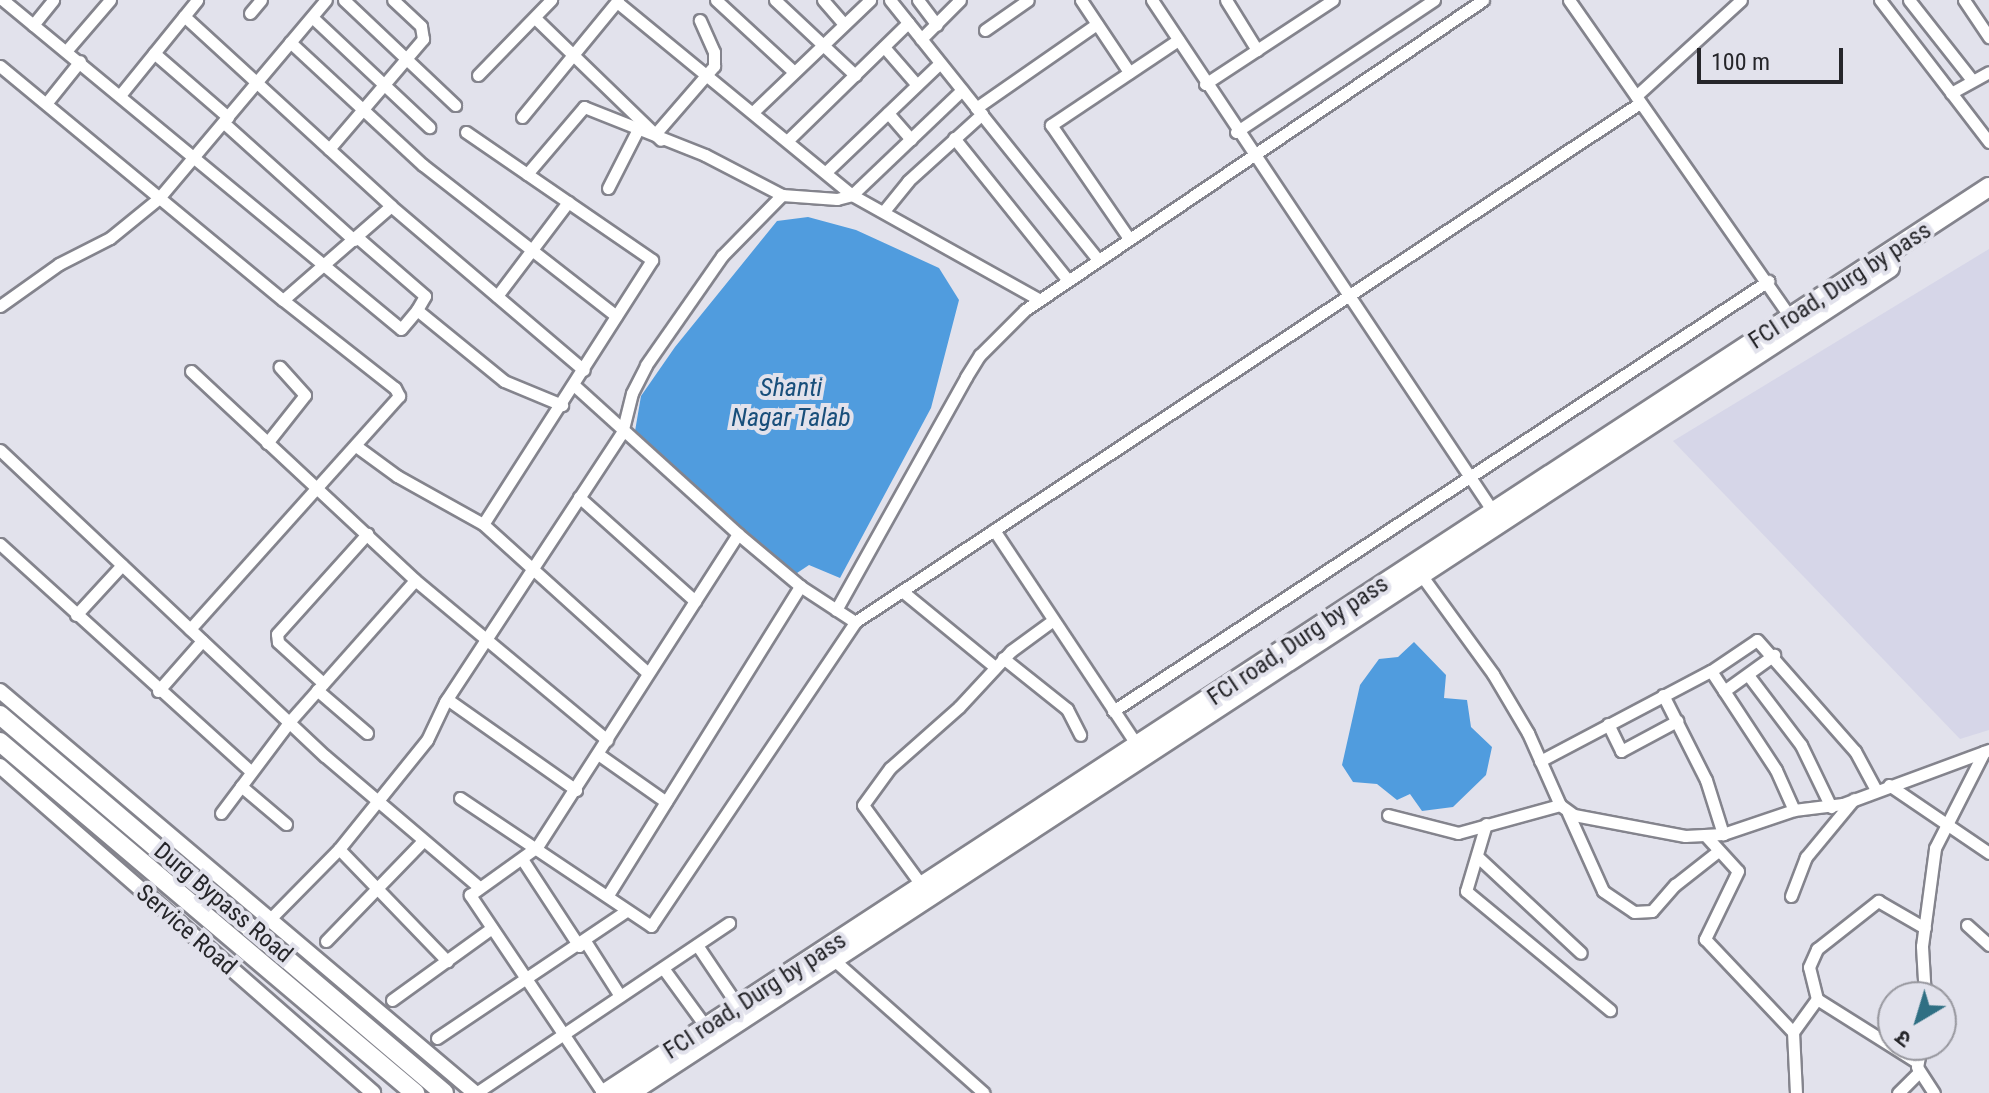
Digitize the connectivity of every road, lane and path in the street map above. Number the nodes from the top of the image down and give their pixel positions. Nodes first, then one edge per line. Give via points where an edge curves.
1 (3, 0) edge
2 (53, 0) edge
3 (110, 0) edge
4 (197, 0) edge
5 (261, 0) edge
6 (326, 0) edge
7 (344, 0) edge
8 (393, 0) edge
9 (551, 0) edge
10 (716, 0) edge
11 (775, 0) edge
12 (823, 0) edge
13 (870, 0) edge
14 (890, 0) edge
15 (918, 0) edge
16 (960, 0) edge
17 (1028, 0) edge
18 (1081, 0) edge
19 (1152, 0) edge
20 (1242, 0) edge
21 (1333, 0) edge
22 (1434, 0) edge
23 (1483, 0) edge
24 (1569, 0) edge
25 (1741, 0) edge
26 (1880, 0) edge
27 (1909, 0) edge
28 (1964, 0) edge
29 (618, 1) edge
30 (1228, 4) edge
31 (250, 13) dead end
32 (184, 16) junction
33 (312, 17) junction
34 (535, 18) junction
35 (700, 20) dead end
36 (908, 23) junction
37 (844, 24) junction
38 (1097, 24) junction
39 (33, 25) junction
40 (937, 25) junction
41 (985, 30) dead end
42 (1989, 37) edge
43 (921, 39) junction
44 (1178, 40) junction
45 (290, 42) junction
46 (822, 43) junction
47 (884, 47) junction
48 (67, 50) junction
49 (1257, 50) junction
50 (154, 53) junction
51 (575, 56) junction
52 (406, 58) junction
53 (80, 61) junction
54 (940, 63) junction
55 (0, 66) edge
56 (794, 72) junction
57 (1129, 72) junction
58 (1989, 72) edge
59 (478, 75) dead end
60 (855, 75) junction
61 (705, 76) junction
62 (1972, 80) junction
63 (256, 82) junction
64 (383, 84) junction
65 (1205, 84) junction
66 (917, 85) junction
67 (962, 90) junction
68 (1951, 93) junction
69 (121, 94) junction
70 (1638, 100) junction
71 (48, 101) junction
72 (455, 105) dead end
73 (363, 109) junction
74 (979, 111) junction
75 (753, 112) junction
76 (888, 113) junction
77 (522, 117) dead end
78 (226, 120) junction
79 (429, 127) dead end
80 (637, 131) junction
81 (466, 132) dead end
82 (1236, 132) junction
83 (659, 136) junction
84 (954, 138) junction
85 (911, 139) junction
86 (788, 140) junction
87 (1989, 142) edge
88 (329, 149) junction
89 (1252, 155) junction
90 (195, 158) junction
91 (827, 171) junction
92 (527, 174) junction
93 (1989, 187) edge
94 (608, 188) dead end
95 (782, 195) junction
96 (852, 195) junction
97 (159, 198) junction
98 (568, 202) junction
99 (1989, 202) edge
100 (391, 206) junction
101 (884, 211) junction
102 (1128, 237) junction
103 (356, 238) junction
104 (532, 250) junction
105 (1097, 258) junction
106 (325, 267) junction
107 (1067, 279) junction
108 (1768, 281) junction
109 (1348, 293) junction
110 (497, 296) junction
111 (1038, 299) junction
112 (283, 300) junction
113 (0, 306) edge
114 (417, 310) junction
115 (616, 316) junction
116 (1794, 324) junction
117 (280, 367) dead end
118 (584, 370) junction
119 (191, 371) dead end
120 (575, 386) junction
121 (562, 405) junction
122 (622, 433) junction
123 (267, 443) junction
124 (356, 446) junction
125 (0, 450) edge
126 (1471, 476) junction
127 (317, 487) junction
128 (579, 497) junction
129 (1497, 517) junction
130 (483, 524) junction
131 (994, 530) junction
132 (367, 534) junction
133 (738, 534) junction
134 (0, 544) edge
135 (122, 565) junction
136 (535, 570) junction
137 (1417, 570) junction
138 (415, 580) junction
139 (800, 586) junction
140 (902, 591) junction
141 (695, 601) junction
142 (836, 610) junction
143 (76, 615) junction
144 (1052, 621) junction
145 (855, 622) junction
146 (190, 629) junction
147 (202, 641) junction
148 (487, 644) junction
149 (1774, 655) junction
150 (999, 662) junction
151 (1711, 671) junction
152 (648, 673) junction
153 (1748, 675) junction
154 (320, 686) junction
155 (0, 691) edge
156 (158, 691) junction
157 (1724, 691) junction
158 (1663, 695) junction
159 (447, 699) junction
160 (1113, 711) junction
161 (0, 715) edge
162 (290, 721) junction
163 (1677, 721) junction
164 (1608, 724) junction
165 (367, 733) dead end
166 (1080, 735) dead end
167 (607, 740) junction
168 (0, 742) edge
169 (1138, 747) junction
170 (1986, 751) edge
171 (598, 754) junction
172 (1540, 761) junction
173 (0, 766) edge
174 (250, 771) junction
175 (1889, 785) junction
176 (241, 786) junction
177 (576, 790) junction
178 (1876, 790) junction
179 (460, 798) dead end
180 (1854, 799) junction
181 (666, 802) junction
182 (379, 803) junction
183 (1828, 807) junction
184 (1564, 809) junction
185 (1794, 810) junction
186 (221, 813) dead end
187 (1388, 815) dead end
188 (1946, 822) junction
189 (286, 824) dead end
190 (1486, 824) junction
191 (1830, 826) junction
192 (1723, 834) junction
193 (1706, 836) junction
194 (423, 841) junction
195 (537, 847) junction
196 (339, 849) junction
197 (1717, 852) junction
198 (1989, 853) edge
199 (1479, 858) junction
200 (522, 859) junction
201 (478, 886) junction
202 (378, 887) junction
203 (926, 892) junction
204 (608, 895) junction
205 (1791, 896) dead end
206 (626, 911) junction
207 (271, 918) junction
208 (729, 923) dead end
209 (1967, 925) dead end
210 (492, 928) junction
211 (1925, 928) junction
212 (326, 941) dead end
213 (582, 943) junction
214 (697, 945) junction
215 (1989, 945) edge
216 (1581, 953) dead end
217 (834, 960) junction
218 (447, 961) junction
219 (663, 968) junction
220 (528, 979) junction
221 (1925, 981) edge
222 (620, 996) junction
223 (1817, 999) junction
224 (392, 1000) dead end
225 (738, 1006) junction
226 (1610, 1010) dead end
227 (706, 1027) junction
228 (1793, 1032) junction
229 (564, 1034) junction
230 (437, 1038) dead end
231 (1919, 1061) edge
232 (1918, 1067) junction
233 (373, 1093) edge
234 (415, 1093) edge
235 (444, 1093) edge
236 (476, 1093) edge
237 (604, 1093) edge
238 (630, 1093) edge
239 (984, 1093) edge
240 (1796, 1093) edge
241 (1898, 1093) edge
242 (1934, 1093) edge

1 - 39 street
2 - 39 street
3 - 48 street
4 - 32 street
5 - 31 street
6 - 33 street
7 - 52 street
8 - 52 street via 424,30 423,39
9 - 34 street
10 - 56 street
11 - 46 street
12 - 37 street
13 - 37 street
14 - 36 street
15 - 40 street
16 - 40 street
17 - 41 street
18 - 38 street
19 - 44 street
20 - 30 street
21 - 49 street
22 - 82 street
23 - 89 street
24 - 70 street
25 - 70 street
26 - 68 street
27 - 62 street
28 - 42 street
29 - 51 street
29 - 61 street
30 - 49 street
32 - 50 street
32 - 63 street
33 - 45 street
33 - 64 street
34 - 51 street
34 - 59 street
35 - 61 street via 715,63
36 - 43 street
36 - 47 street
37 - 46 street
38 - 57 street
38 - 74 street
39 - 48 street
40 - 43 street
43 - 54 street
44 - 57 street
44 - 65 street
45 - 63 street
45 - 73 street
46 - 56 street
46 - 60 street
47 - 60 street
47 - 66 street
48 - 53 street
49 - 65 street
50 - 69 street
50 - 78 street
51 - 77 street
51 - 83 street
52 - 64 street
52 - 72 street
53 - 69 street
53 - 71 street
54 - 66 street
54 - 67 street
55 - 71 street
56 - 75 street
57 - 102 street via 1051,125
58 - 62 street
60 - 86 street
61 - 75 street
61 - 83 street
62 - 68 street
63 - 78 street
63 - 88 street
64 - 73 street
64 - 79 street
65 - 82 street
66 - 76 street
67 - 74 street
67 - 85 street
68 - 87 street
69 - 90 street
70 - 108 street
70 - 109 street
71 - 97 street
73 - 88 street
73 - 104 street via 423,165
74 - 84 street
74 - 105 street
75 - 86 street
76 - 85 street
76 - 91 street
78 - 90 street
78 - 103 street
80 - 83 street
80 - 92 street via 584,107
80 - 94 street
81 - 92 street
82 - 89 street
83 - 95 street
84 - 101 street
84 - 107 street
85 - 96 street
86 - 91 street
88 - 100 street
89 - 102 street
89 - 109 street
90 - 97 street
90 - 106 street
91 - 96 street
92 - 98 street
93 - 116 main road, FCI road, Durg by pass
95 - 96 street
95 - 122 street via 697,286 636,383
96 - 101 street
97 - 112 street
97 - 113 street via 110,238 59,264
98 - 104 street
98 - 115 street via 652,260
99 - 116 main road, FCI road, Durg by pass
100 - 103 street
100 - 110 street
101 - 111 street
102 - 105 street
103 - 106 street
103 - 114 street via 425,296
104 - 110 street
104 - 115 street
105 - 107 street
106 - 112 street
106 - 114 street via 401,329
107 - 111 street
108 - 116 street
108 - 126 street
109 - 126 street
109 - 131 street
110 - 118 street
111 - 142 street via 980,355
112 - 124 street via 398,392 397,400
114 - 121 street via 504,381
115 - 118 street
116 - 129 main road, FCI road, Durg by pass
117 - 123 street via 305,395
118 - 120 street
119 - 123 street
120 - 121 street
120 - 122 street
121 - 130 street
122 - 128 street
122 - 133 street
123 - 127 street
124 - 127 street
124 - 130 street via 397,476
125 - 135 street
126 - 129 street
126 - 160 street
127 - 132 street
127 - 146 street
128 - 136 street
128 - 141 street
129 - 137 main road, FCI road, Durg by pass
130 - 136 street
131 - 140 street
131 - 144 street
132 - 138 street
132 - 154 street via 277,634 278,642
133 - 139 street
133 - 141 street
134 - 143 street
135 - 143 street
135 - 146 street
136 - 148 street
136 - 152 street
137 - 169 main road, FCI road, Durg by pass
137 - 172 street via 1493,674
137 - 203 main road, FCI road, Durg by pass
138 - 148 street
138 - 154 street
139 - 142 street
139 - 181 street
140 - 145 street
140 - 150 street
141 - 152 street
142 - 145 street
143 - 156 street
144 - 150 street
144 - 160 street
145 - 206 street via 656,923 647,926
146 - 147 street
147 - 156 street
147 - 162 street
148 - 159 street
148 - 167 street
149 - 151 street via 1757,640
149 - 153 street
149 - 178 street via 1855,751
150 - 166 street via 1067,709
150 - 203 street via 959,707 890,768 863,805
151 - 157 street
151 - 158 street
152 - 167 street
153 - 157 street
153 - 183 street via 1801,745
154 - 162 street
154 - 165 street
155 - 207 street
156 - 174 street
157 - 185 street via 1776,770
158 - 163 street
158 - 164 street
159 - 177 street
159 - 182 street via 427,740
160 - 169 street
161 - 235 main road, Durg Bypass Road
162 - 174 street
162 - 182 street
163 - 164 street via 1621,751
163 - 192 street via 1706,780
164 - 172 street
167 - 171 street
168 - 234 main road, Durg Bypass Road
169 - 203 main road, FCI road, Durg by pass
170 - 175 street
170 - 188 street
171 - 177 street
171 - 181 street
172 - 184 street
173 - 233 street, Service Road
174 - 176 street
175 - 178 street
175 - 188 street via 1907,802
176 - 186 street
176 - 189 street
177 - 195 street
178 - 180 street
179 - 195 street
180 - 183 street
180 - 191 street
181 - 204 street
182 - 194 street
182 - 196 street
183 - 185 street
183 - 191 street
184 - 190 street
184 - 193 street
184 - 197 street via 1603,891 1634,912 1652,911 1682,878
185 - 192 street
187 - 190 street via 1448,834
188 - 198 street
188 - 211 street via 1935,848
190 - 199 street
191 - 205 street via 1797,873
192 - 193 street
193 - 197 street
194 - 201 street
194 - 202 street
195 - 200 street
195 - 204 street
196 - 202 street
196 - 207 street
197 - 228 street via 1738,871 1705,939
199 - 216 street
199 - 226 street via 1465,887 1469,895
200 - 201 street
200 - 213 street
201 - 210 street via 470,895
202 - 212 street
202 - 218 street
203 - 217 main road, FCI road, Durg by pass
203 - 225 main road, FCI road, Durg by pass
204 - 206 street
206 - 213 street
207 - 236 street
208 - 214 street
209 - 215 street
210 - 218 street
210 - 220 street
211 - 221 street
211 - 223 street via 1882,901 1874,902 1813,955 1811,985
213 - 220 street
213 - 222 street
214 - 219 street
214 - 225 street
217 - 238 main road, FCI road, Durg by pass
217 - 239 street
218 - 224 street
219 - 222 street
219 - 227 street
220 - 229 street
220 - 230 street
222 - 229 street
223 - 228 street
223 - 232 street
225 - 227 main road, FCI road, Durg by pass
227 - 237 main road, FCI road, Durg by pass
228 - 240 street
229 - 236 street
229 - 237 street
231 - 232 street
232 - 241 street
232 - 242 street

